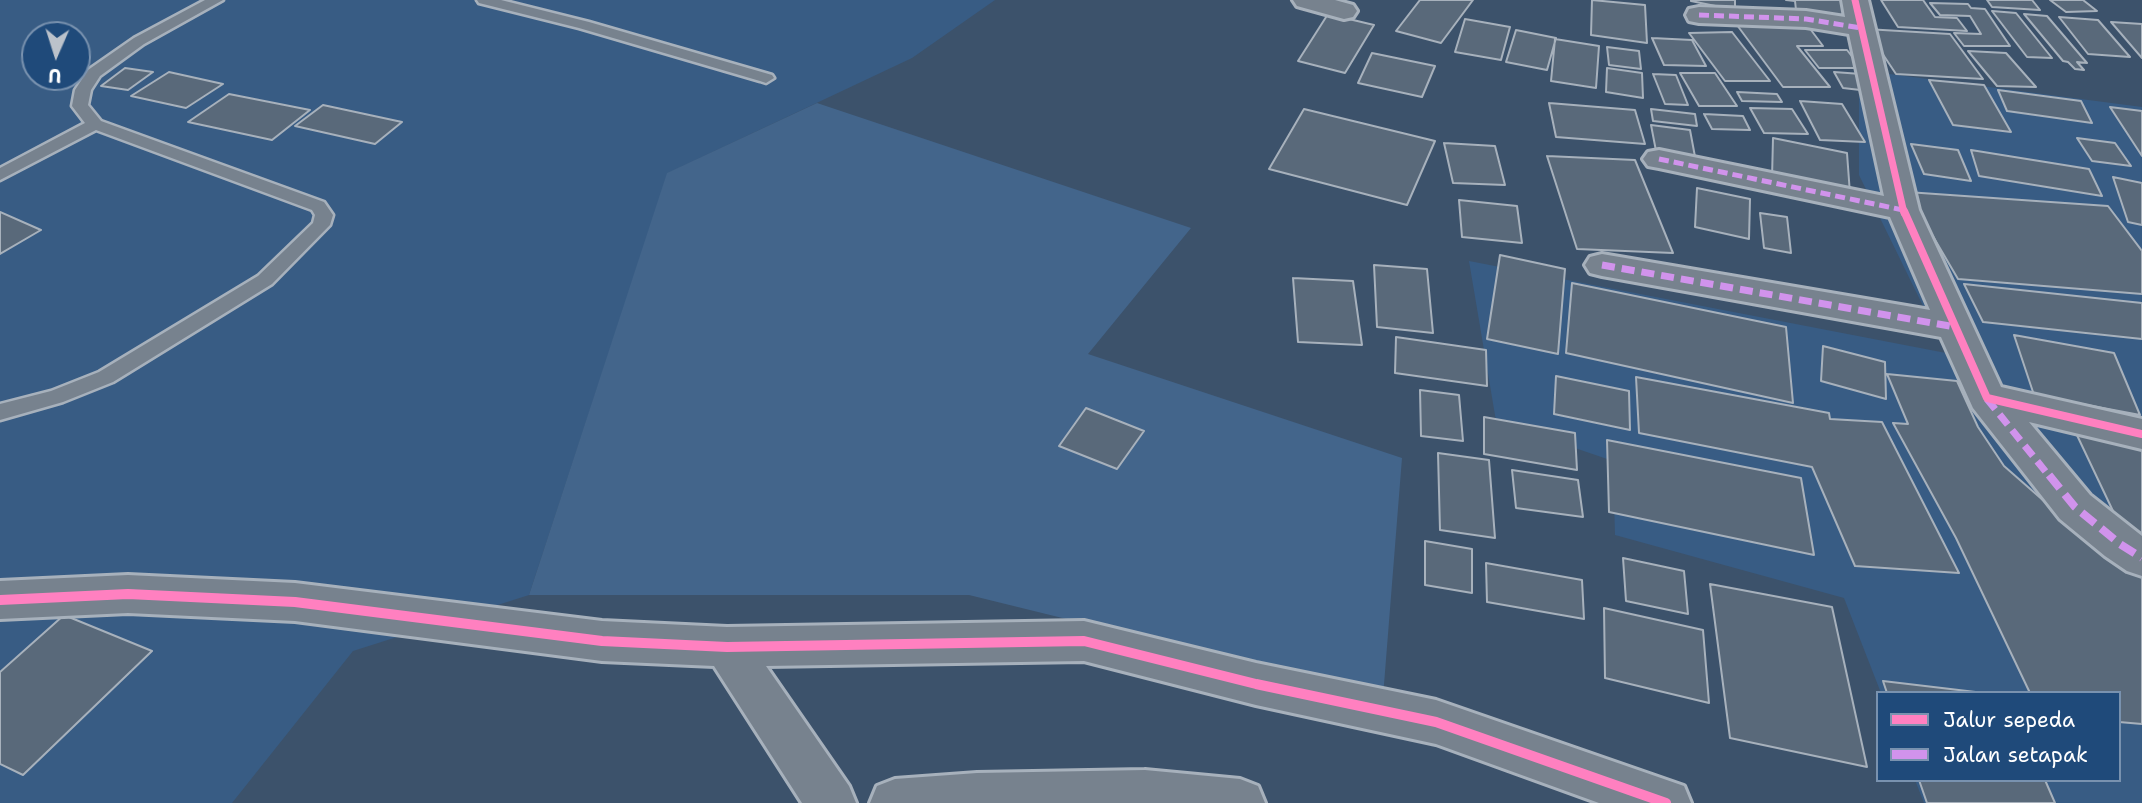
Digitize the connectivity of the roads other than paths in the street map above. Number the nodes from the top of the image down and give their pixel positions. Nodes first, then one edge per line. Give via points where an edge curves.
1 (216, 0) edge
2 (484, 0) edge
3 (1306, 0) edge
4 (1344, 11) dead end
5 (1858, 14) edge
6 (1699, 15) dead end
7 (766, 78) dead end
8 (95, 124) junction
9 (1659, 159) dead end
10 (0, 175) edge
11 (1903, 210) junction
12 (1602, 265) dead end
13 (1955, 327) junction
14 (1987, 398) junction
15 (0, 412) edge
16 (2142, 434) edge
17 (2142, 558) edge
18 (0, 600) edge
19 (727, 647) junction
20 (977, 800) edge
21 (831, 803) edge
22 (895, 803) edge
23 (1240, 803) edge
24 (1666, 803) edge

1 - 8 lane via 139,40 94,73 80,106
2 - 7 lane
3 - 4 street
5 - 6 street via 1806,19
5 - 11 street
8 - 10 lane
8 - 15 lane via 318,206 324,215 321,225 265,280 106,377
9 - 11 street
11 - 13 street
12 - 13 street
13 - 14 street
14 - 16 street
14 - 17 street via 2075,507
18 - 19 street via 128,594 295,602 602,641
19 - 21 street
19 - 24 street via 1084,641 1436,722
20 - 22 street
20 - 23 street via 1145,794

